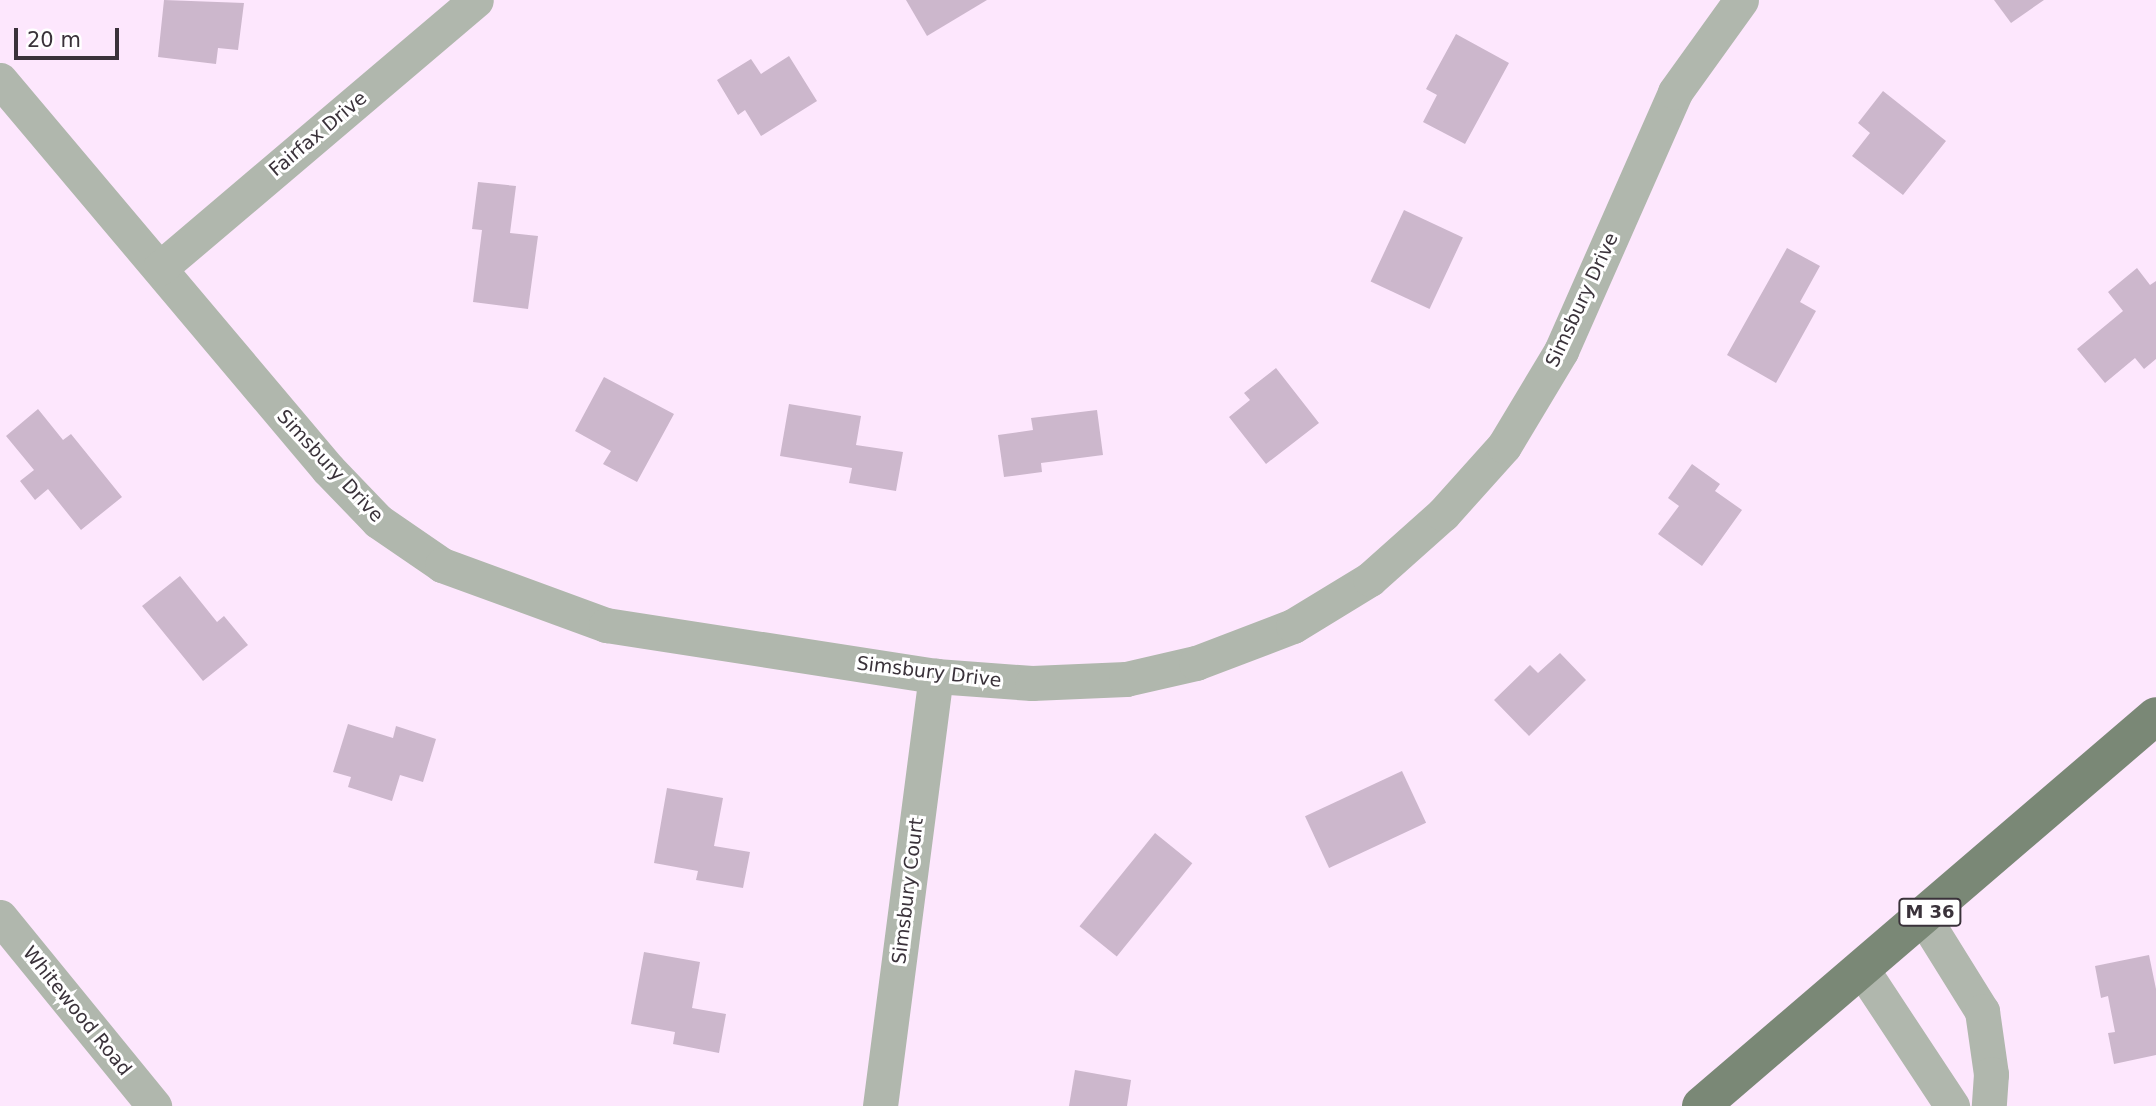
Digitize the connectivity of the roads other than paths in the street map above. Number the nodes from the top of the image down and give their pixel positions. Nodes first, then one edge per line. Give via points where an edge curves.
1 (476, 0) edge
2 (1741, 0) edge
3 (0, 80) edge
4 (160, 268) junction
5 (936, 676) junction
6 (2156, 716) edge
7 (0, 917) edge
8 (1924, 918) junction
9 (1863, 971) junction
10 (154, 1106) edge
11 (880, 1106) edge
12 (1701, 1106) edge
13 (1952, 1106) edge
14 (1989, 1106) edge

1 - 4 street, Fairfax Drive
2 - 5 street, Simsbury Drive via 1675,92 1561,351 1504,446 1443,514 1370,579 1293,626 1196,663 1126,679 1032,683
3 - 4 street, Simsbury Drive
4 - 5 street, Simsbury Drive via 328,469 379,522 442,565 606,625
5 - 11 street, Simsbury Court
6 - 8 main road, M 36
7 - 10 street, Whitewood Road
8 - 9 main road, M 36
8 - 14 street via 1982,1011 1991,1074
9 - 12 main road, M 36
9 - 13 street

